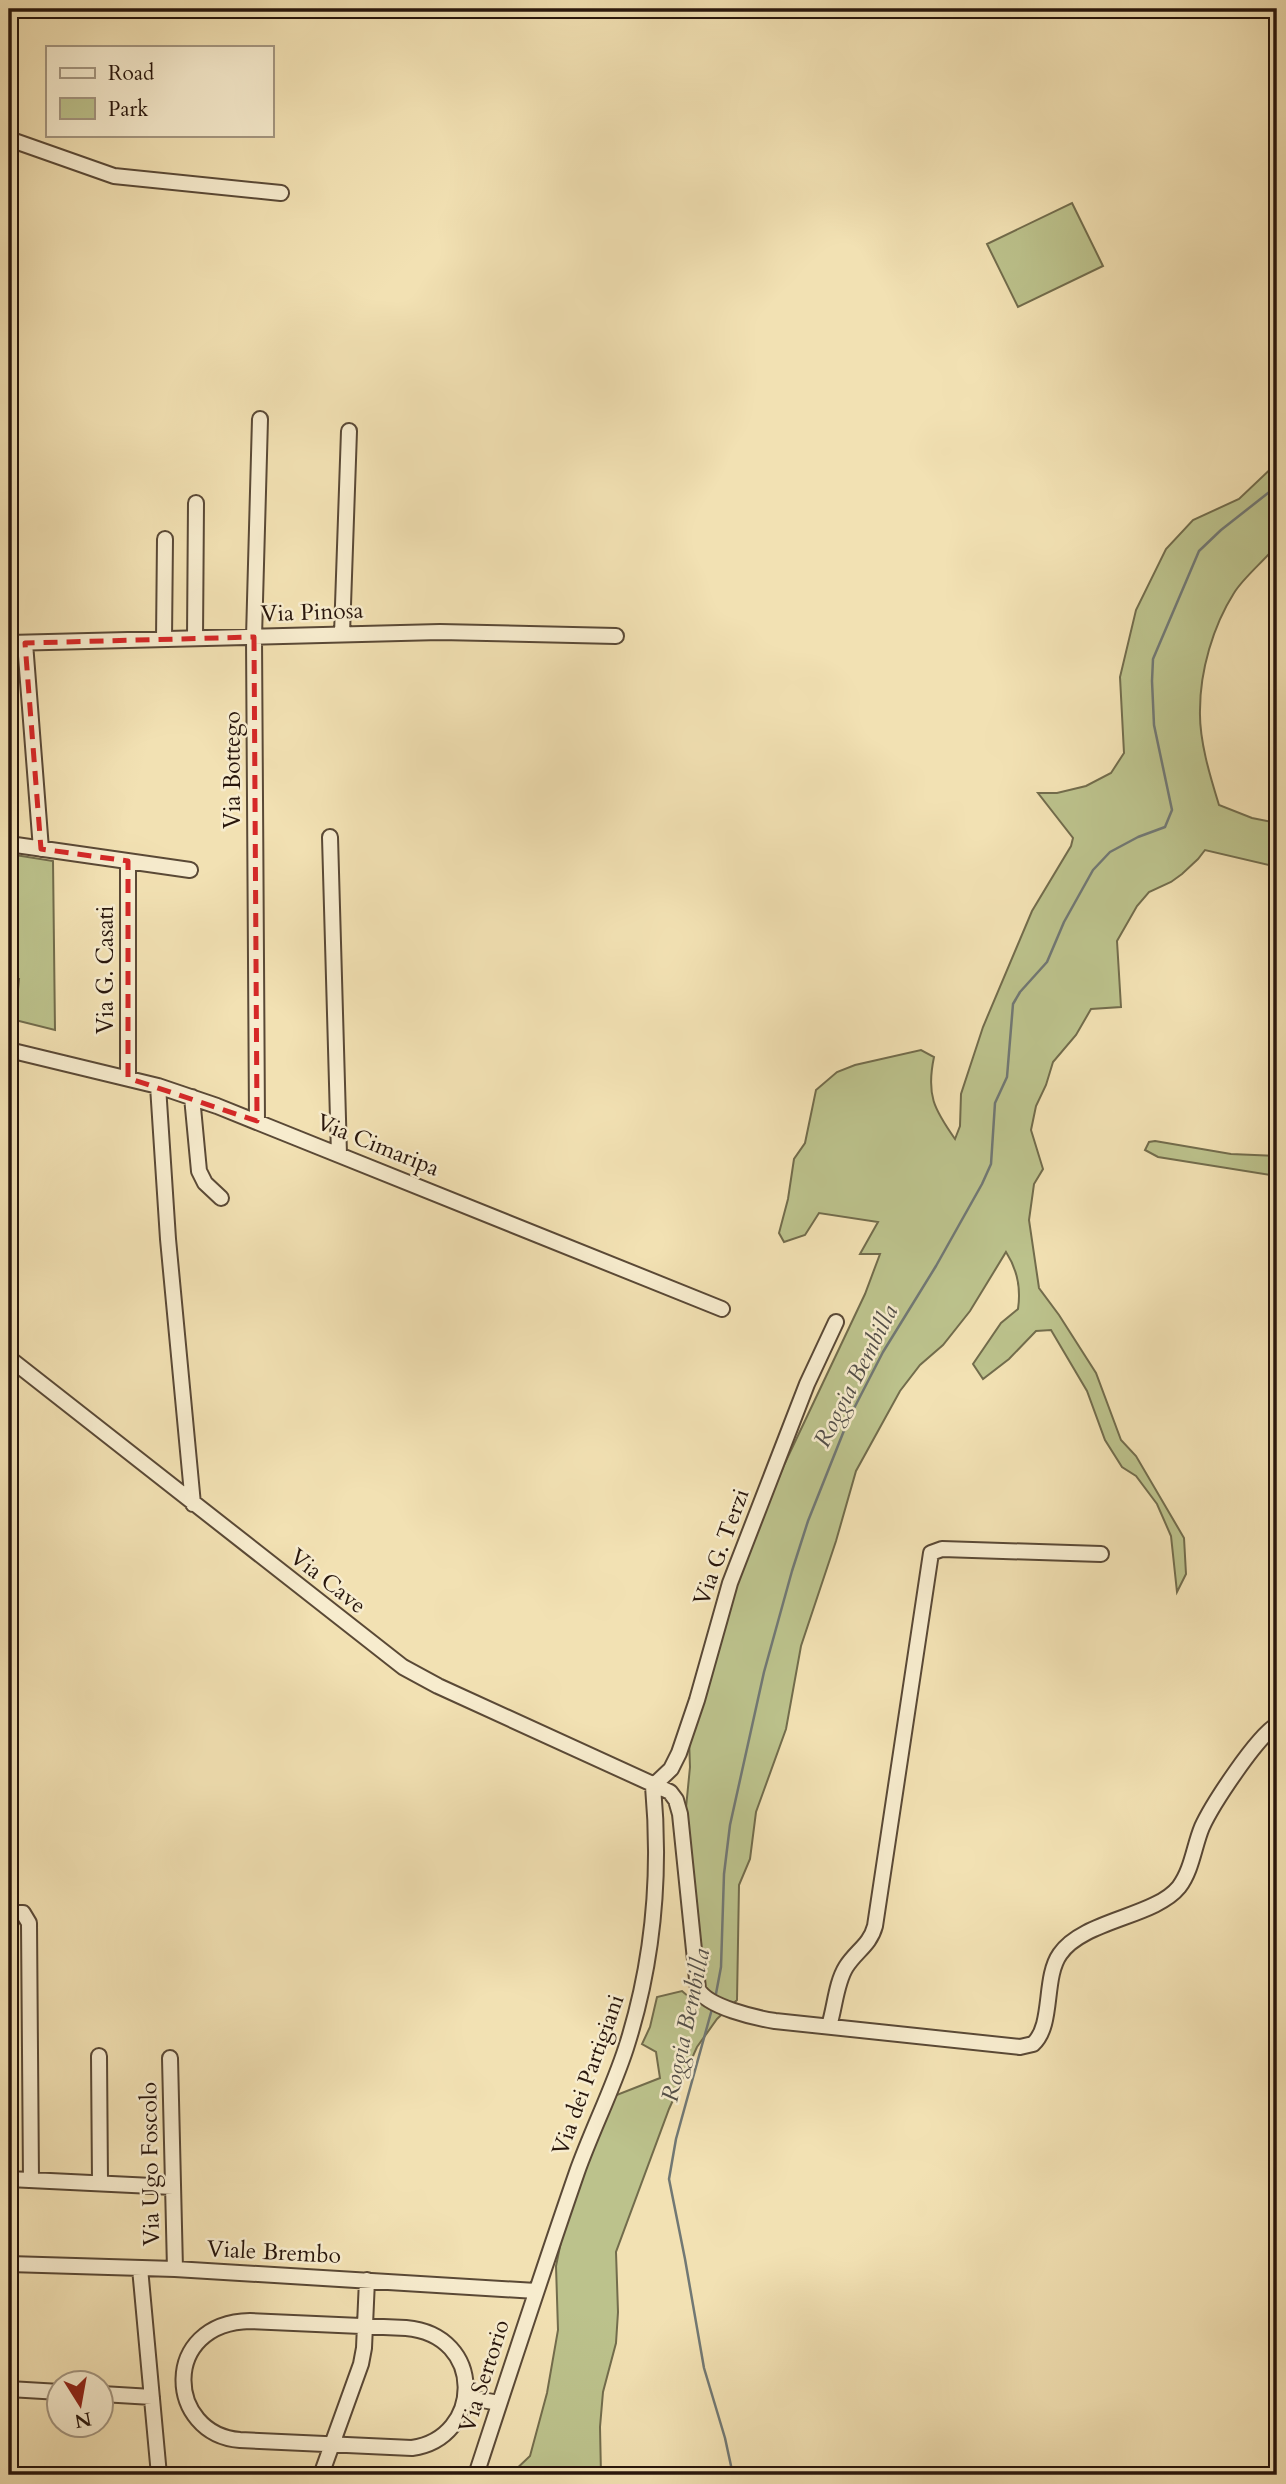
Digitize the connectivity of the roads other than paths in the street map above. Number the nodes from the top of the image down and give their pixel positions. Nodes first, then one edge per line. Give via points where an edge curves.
1 (9, 139) edge
2 (281, 193) dead end
3 (260, 419) dead end
4 (349, 431) dead end
5 (196, 503) dead end
6 (165, 539) dead end
7 (342, 634) junction
8 (254, 636) junction
9 (616, 636) dead end
10 (195, 638) junction
11 (164, 639) junction
12 (9, 643) edge
13 (25, 643) junction
14 (330, 837) dead end
15 (9, 844) edge
16 (41, 849) junction
17 (128, 862) junction
18 (190, 870) dead end
19 (9, 1049) edge
20 (128, 1078) junction
21 (158, 1086) junction
22 (192, 1097) junction
23 (257, 1121) junction
24 (339, 1154) junction
25 (221, 1198) dead end
26 (722, 1309) dead end
27 (836, 1322) dead end
28 (9, 1359) edge
29 (193, 1504) junction
30 (1101, 1554) dead end
31 (1277, 1725) edge
32 (653, 1786) junction
33 (9, 1913) edge
34 (829, 2026) junction
35 (99, 2056) dead end
36 (170, 2058) dead end
37 (9, 2179) edge
38 (31, 2180) junction
39 (100, 2183) junction
40 (173, 2187) junction
41 (9, 2264) edge
42 (140, 2268) junction
43 (175, 2269) junction
44 (367, 2280) junction
45 (536, 2291) junction
46 (365, 2326) junction
47 (9, 2389) edge
48 (46, 2391) edge
49 (116, 2395) edge
50 (465, 2396) junction
51 (152, 2397) junction
52 (499, 2403) junction
53 (332, 2445) junction
54 (159, 2475) edge
55 (321, 2475) edge
56 (476, 2475) edge

1 - 2 street via 114,176
3 - 8 street, Via Bottego
4 - 7 street
5 - 10 street
6 - 11 street
7 - 8 street, Via Pinosa
7 - 9 street, Via Pinosa
8 - 10 street, Via Pinosa
8 - 23 street, Via Bottego
10 - 11 street, Via Pinosa
11 - 13 street, Via Pinosa
12 - 13 street, Via Pinosa
13 - 16 street
14 - 24 street
15 - 16 street
16 - 17 street
17 - 18 street
17 - 20 street, Via G. Casati
19 - 20 street, Via Cimaripa
20 - 21 street, Via Cimaripa
21 - 22 street, Via Cimaripa
21 - 29 street
22 - 23 street, Via Cimaripa
22 - 25 street via 198,1171
23 - 24 street, Via Cimaripa
24 - 26 street, Via Cimaripa
27 - 32 street, Via G. Terzi via 730,1583 679,1753 671,1769
28 - 29 street, Via Cave
29 - 32 street, Via Cave via 410,1671
30 - 34 street via 942,1549 931,1553 875,1926 868,1944 845,1968
31 - 34 street via 1214,1805 1177,1889 1079,1937 1062,1951 1052,1970 1041,2032 1033,2044 1020,2047
32 - 34 street, Via Cave via 670,1791 678,1806 701,1994 764,2019
32 - 45 street, Via dei Partigiani via 657,1862 640,1997 621,2062
33 - 38 street via 20,1912 29,1926
35 - 39 street
36 - 40 street, Via Ugo Foscolo
37 - 38 street
38 - 39 street
39 - 40 street
40 - 43 street, Via Ugo Foscolo
41 - 42 street, Viale Brembo
42 - 43 street, Viale Brembo
42 - 51 street
43 - 44 street, Viale Brembo
44 - 45 street, Viale Brembo
44 - 46 street
45 - 52 street, Via Sertorio
46 - 50 street via 411,2328 439,2338 463,2367
46 - 53 street via 360,2370
46 - 53 street via 226,2323 200,2339 184,2368 188,2403 214,2433 234,2440
47 - 48 street
49 - 51 street
50 - 52 street
50 - 53 street via 449,2428 428,2444 404,2448
51 - 54 street
52 - 56 street, Via Sertorio
53 - 55 street

